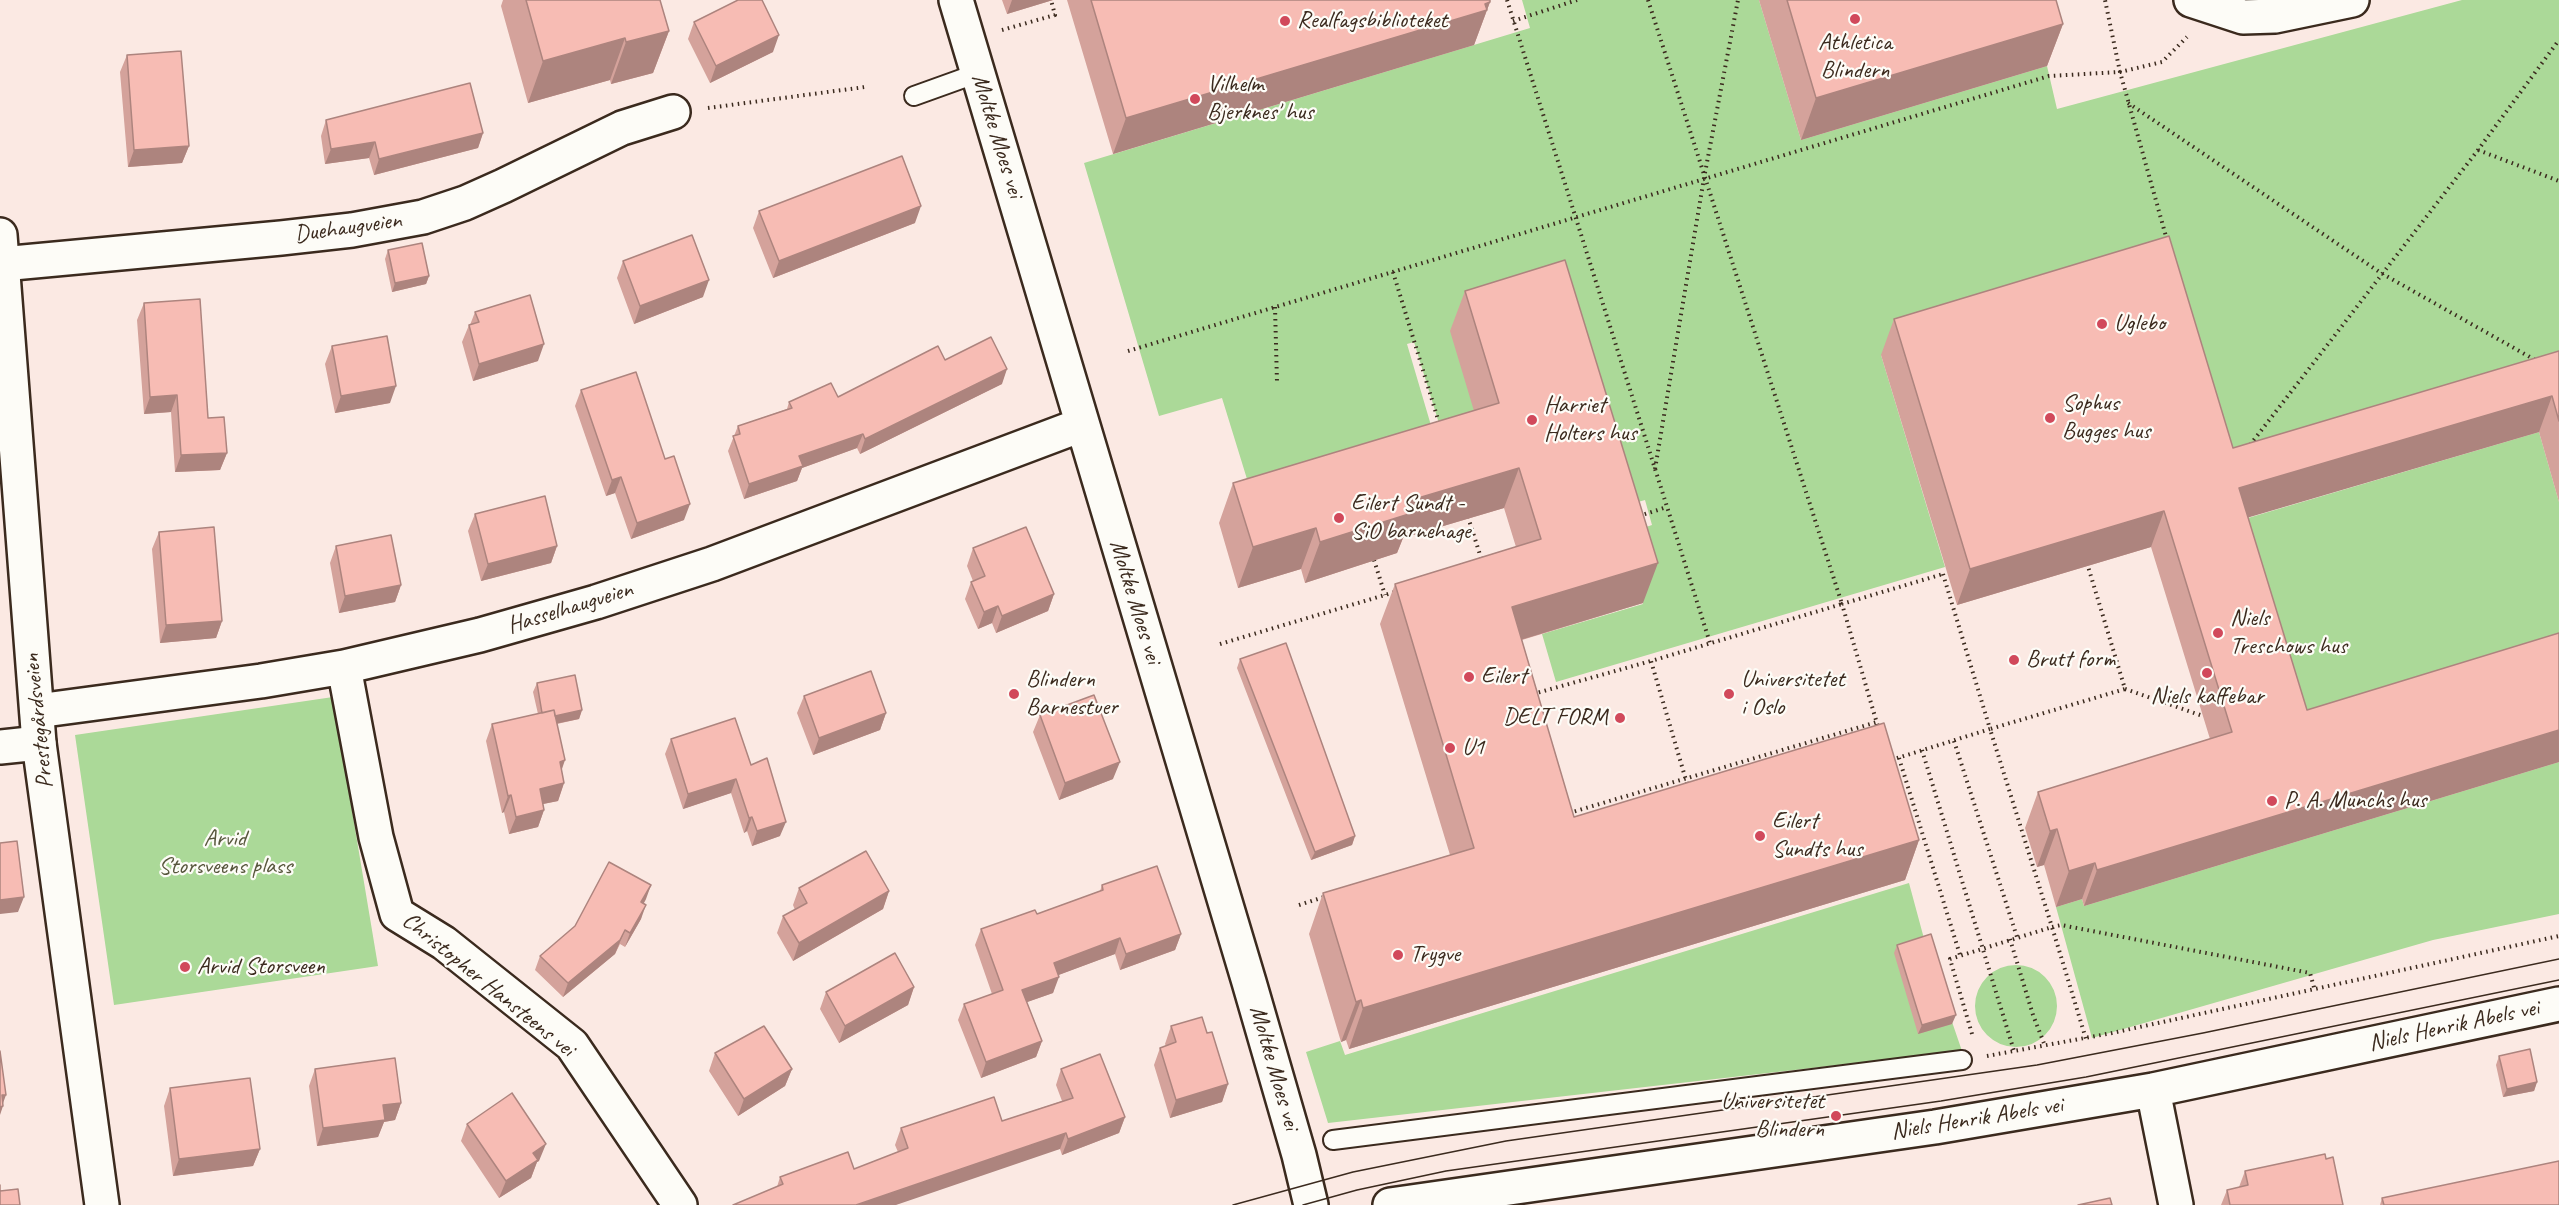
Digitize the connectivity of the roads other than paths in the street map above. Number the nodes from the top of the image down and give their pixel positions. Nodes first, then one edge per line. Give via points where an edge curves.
1 (956, 0) edge
2 (2352, 0) edge
3 (2191, 16) edge
4 (978, 72) junction
5 (914, 96) dead end
6 (674, 112) road end
7 (1, 249) edge
8 (1081, 425) junction
9 (344, 667) junction
10 (38, 727) junction
11 (0, 747) edge
12 (2559, 1004) edge
13 (1970, 1059) road end
14 (2153, 1090) junction
15 (1333, 1140) dead end
16 (102, 1205) edge
17 (680, 1205) edge
18 (1311, 1205) edge
19 (1390, 1205) edge
20 (2176, 1205) edge

1 - 4 street, Moltke Moes vei
2 - 3 street via 2275,16
4 - 5 lane
4 - 8 street, Moltke Moes vei
6 - 7 street, Duehaugveien via 622,128 504,186 423,217 301,236
7 - 10 street, Prestegårdsveien
8 - 9 street, Hasselhaugveien via 712,564 480,635
8 - 18 street, Moltke Moes vei via 1249,982
9 - 10 street, Hasselhaugveien
9 - 17 street, Christopher Hansteens vei via 376,837 397,914 444,942 572,1046
10 - 11 street, Hasselhaugveien
10 - 16 street, Prestegårdsveien
12 - 14 street, Niels Henrik Abels vei
13 - 15 lane
14 - 19 street, Niels Henrik Abels vei via 1935,1127
14 - 20 street

